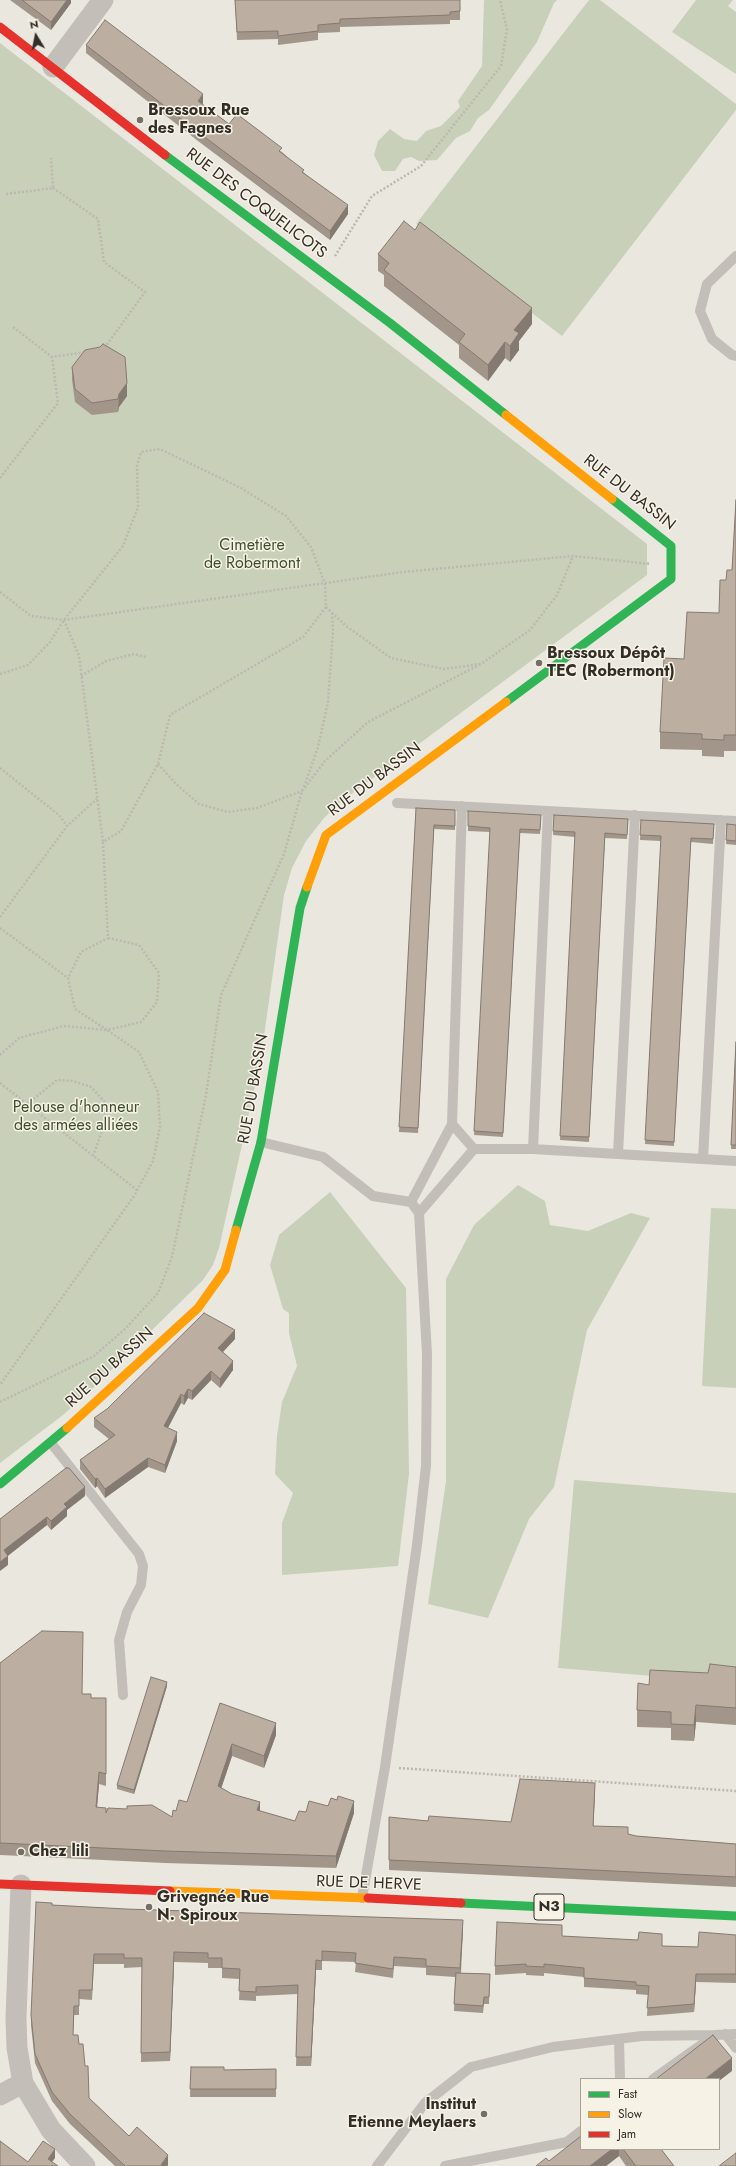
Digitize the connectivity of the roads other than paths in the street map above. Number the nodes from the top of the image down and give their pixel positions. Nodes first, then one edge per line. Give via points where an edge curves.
1 (103, 0) edge
2 (0, 27) edge
3 (53, 67) junction
4 (736, 256) edge
5 (324, 273) joint
6 (736, 356) edge
7 (397, 803) dead end
8 (462, 806) junction
9 (548, 811) junction
10 (635, 815) junction
11 (721, 820) junction
12 (736, 821) edge
13 (452, 1124) junction
14 (261, 1142) junction
15 (474, 1149) junction
16 (533, 1149) junction
17 (618, 1154) junction
18 (703, 1159) junction
19 (736, 1161) edge
20 (411, 1202) junction
21 (419, 1213) junction
22 (50, 1442) junction
23 (0, 1484) edge
24 (123, 1695) dead end
25 (0, 1884) edge
26 (20, 1885) junction
27 (362, 1898) junction
28 (736, 1916) edge
29 (736, 2034) edge
30 (720, 2035) junction
31 (619, 2038) junction
32 (736, 2048) edge
33 (620, 2078) edge
34 (655, 2078) edge
35 (23, 2083) junction
36 (0, 2094) edge
37 (580, 2132) edge
38 (85, 2166) edge
39 (377, 2166) edge
40 (445, 2166) edge

1 - 3 street
2 - 3 street, RUE DES COQUELICOTS
3 - 5 street, RUE DES COQUELICOTS via 152,145
4 - 6 lane via 707,284 700,311 712,339
5 - 14 street, RUE DU BASSIN via 671,546 671,578 326,835 300,908
7 - 8 lane
8 - 9 lane
8 - 13 lane
9 - 10 lane
9 - 16 lane
10 - 11 lane
10 - 17 lane
11 - 12 lane
11 - 18 lane
13 - 15 lane
13 - 20 lane
14 - 20 lane via 323,1157 373,1196
14 - 22 street, RUE DU BASSIN via 225,1270 198,1308
15 - 16 lane
15 - 21 lane
16 - 17 lane
17 - 18 lane
18 - 19 lane
20 - 21 lane
21 - 27 lane via 427,1354 426,1466 385,1767
22 - 23 street, RUE DU BASSIN
22 - 24 lane via 139,1554 143,1566 141,1585 127,1612 119,1640
25 - 26 street, RUE DE HERVE / N3
26 - 27 street, RUE DE HERVE / N3
26 - 35 street via 16,2018 17,2048
27 - 28 street, RUE DE HERVE / N3
29 - 30 lane
30 - 31 lane
30 - 32 lane
30 - 34 lane
31 - 33 lane
31 - 39 lane via 553,2047 471,2067 424,2103
35 - 36 street
35 - 38 street via 51,2130
37 - 40 lane via 567,2142

